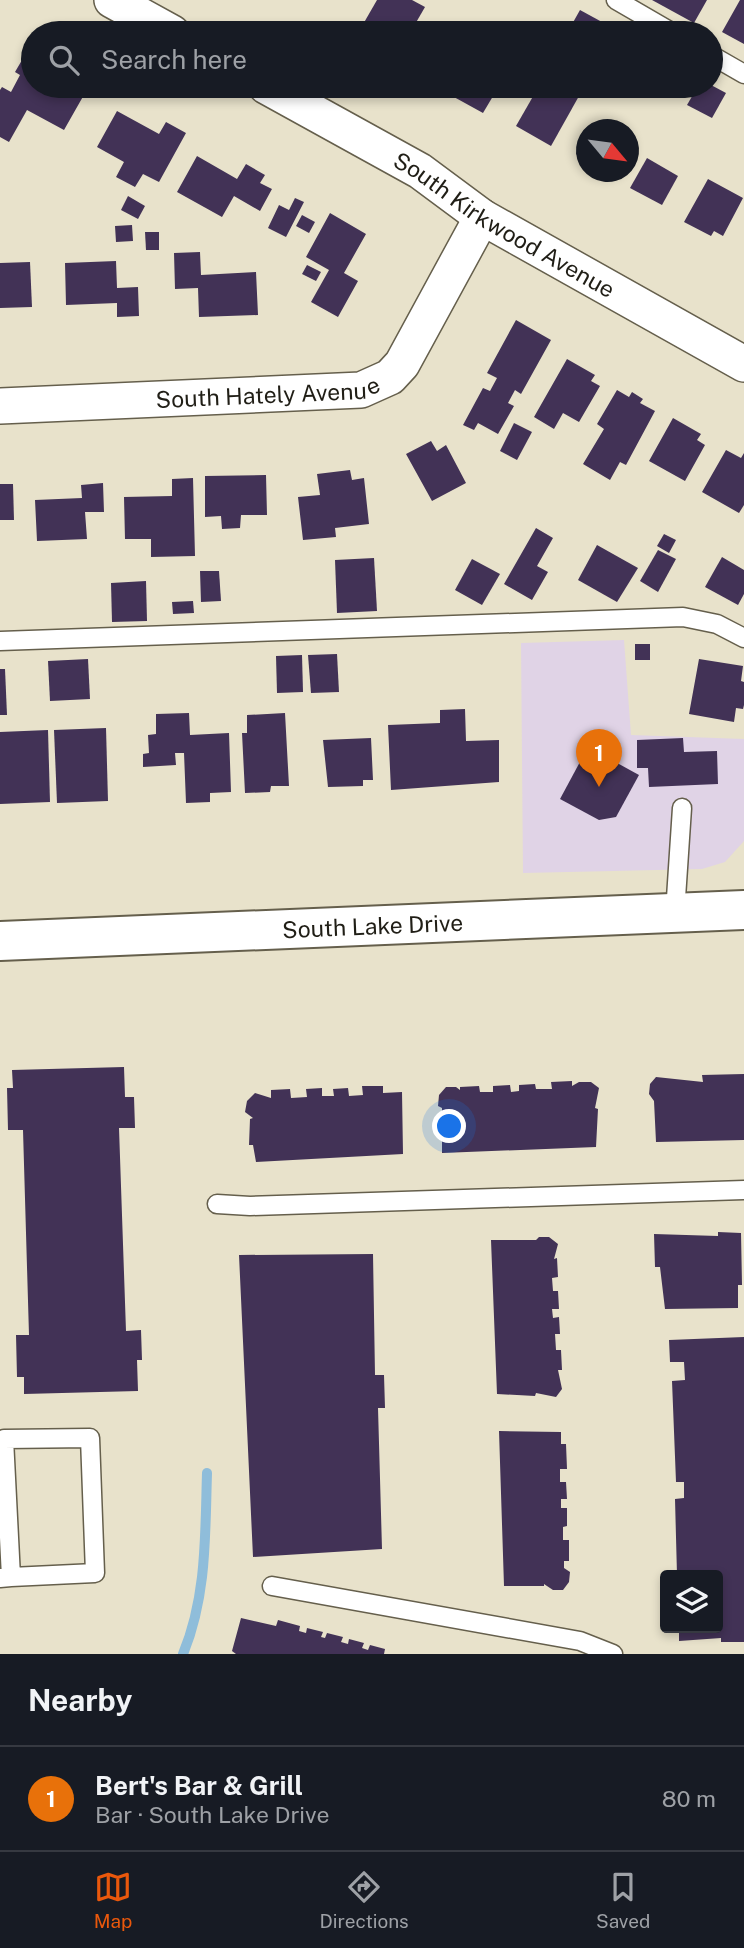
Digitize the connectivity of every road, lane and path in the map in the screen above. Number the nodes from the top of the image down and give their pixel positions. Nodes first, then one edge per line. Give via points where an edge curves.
1 (112, 0) edge
2 (615, 0) edge
3 (150, 21) edge
4 (652, 21) edge
5 (723, 62) edge
6 (744, 74) edge
7 (288, 98) edge
8 (482, 217) junction
9 (744, 364) edge
10 (0, 406) edge
11 (744, 638) edge
12 (0, 641) edge
13 (682, 808) dead end
14 (743, 907) edge
15 (675, 913) junction
16 (0, 941) edge
17 (744, 1190) edge
18 (217, 1204) dead end
19 (2, 1435) edge
20 (5, 1577) edge
21 (272, 1586) dead end
22 (613, 1654) edge

1 - 3 street
2 - 4 lane
5 - 6 lane
7 - 8 street, South Kirkwood Avenue via 419,171
8 - 9 street, South Kirkwood Avenue
8 - 10 street, South Hately Avenue via 402,364 390,377 361,390
11 - 12 lane via 717,624 683,617
13 - 15 lane
14 - 15 main road, South Lake Drive
15 - 16 main road, South Lake Drive
17 - 18 lane
19 - 20 lane
19 - 20 lane via 90,1438 95,1573
21 - 22 lane via 580,1641

